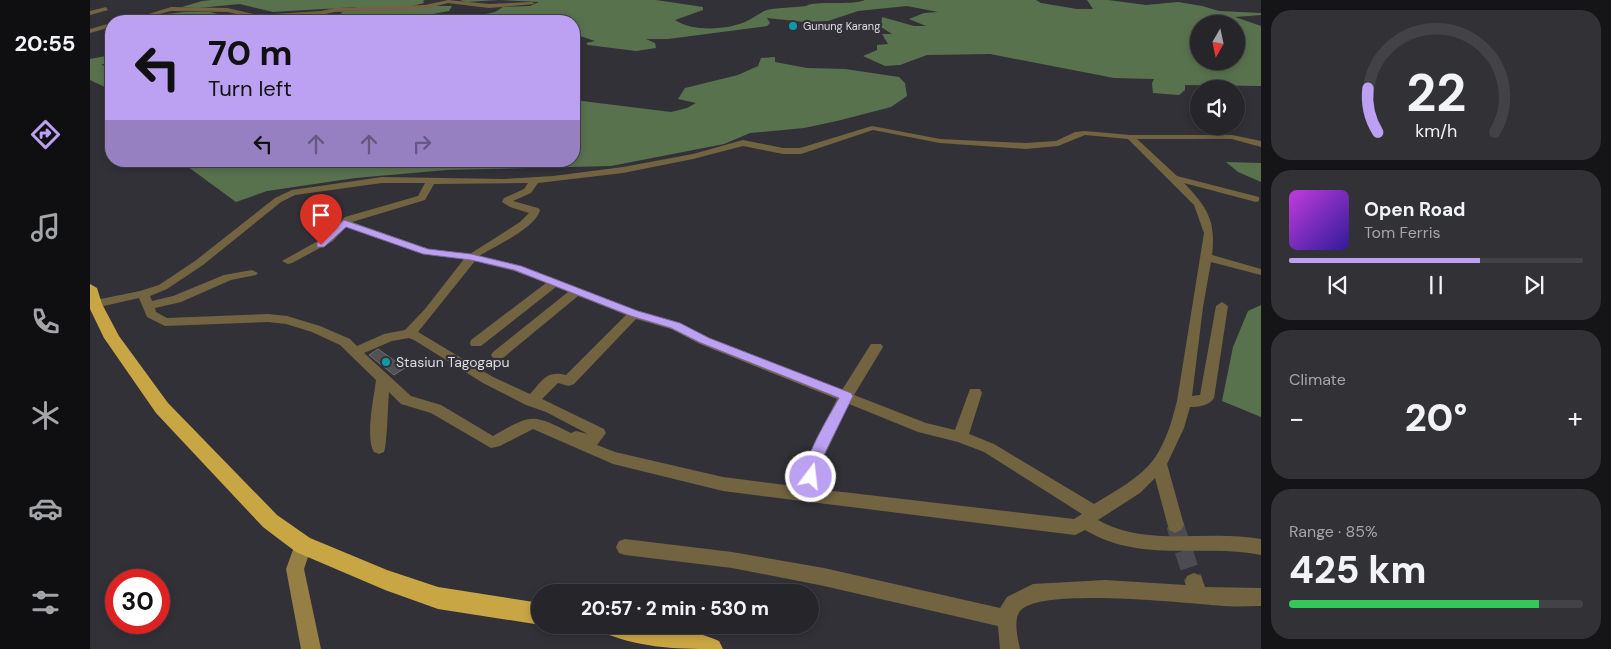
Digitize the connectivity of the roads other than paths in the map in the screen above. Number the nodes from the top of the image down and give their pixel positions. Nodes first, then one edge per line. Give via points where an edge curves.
1 (452, 1) edge
2 (186, 3) dead end
3 (532, 4) dead end
4 (305, 7) dead end
5 (106, 9) dead end
6 (90, 13) edge
7 (145, 15) edge
8 (150, 15) edge
9 (249, 15) edge
10 (267, 15) edge
11 (300, 15) edge
12 (98, 24) dead end
13 (105, 27) edge
14 (105, 28) edge
15 (90, 29) edge
16 (105, 32) edge
17 (1130, 138) junction
18 (1261, 144) edge
19 (1174, 178) junction
20 (431, 180) junction
21 (534, 181) junction
22 (1256, 199) dead end
23 (344, 223) junction
24 (471, 257) junction
25 (1205, 257) junction
26 (288, 261) dead end
27 (1261, 272) edge
28 (252, 273) dead end
29 (555, 282) junction
30 (577, 291) junction
31 (93, 296) edge
32 (145, 300) junction
33 (1222, 306) dead end
34 (634, 314) junction
35 (409, 334) junction
36 (476, 343) dead end
37 (876, 347) dead end
38 (354, 352) junction
39 (498, 355) dead end
40 (383, 380) junction
41 (976, 393) dead end
42 (846, 396) junction
43 (532, 401) junction
44 (1184, 401) junction
45 (552, 430) junction
46 (960, 438) junction
47 (379, 448) dead end
48 (1159, 464) junction
49 (808, 495) junction
50 (1090, 518) junction
51 (1175, 525) tunnel mouth
52 (303, 545) junction
53 (625, 547) dead end
54 (1261, 547) edge
55 (1261, 597) edge
56 (531, 613) edge
57 (1007, 619) junction
58 (649, 634) edge
59 (311, 649) edge
60 (711, 649) edge
61 (1010, 649) edge

1 - 3 street via 494,6
1 - 11 street via 426,7 337,10
2 - 7 street
4 - 10 street
5 - 6 street
8 - 9 street via 171,9 222,9
12 - 15 street
13 - 15 street
14 - 16 street via 97,31
17 - 18 street via 1215,136
17 - 19 street
17 - 21 street via 1082,133 1058,143 1026,146 940,141 890,130 868,129 795,152 743,143 623,170
19 - 22 street
19 - 25 street via 1202,211 1209,233
20 - 21 street
20 - 23 street via 422,198 351,218
20 - 32 street via 382,180 286,195 199,263
21 - 24 street via 528,191 507,200 513,205 535,210 530,220
23 - 24 street via 427,252
23 - 26 street via 325,242
24 - 29 street via 518,268
24 - 35 street
25 - 27 street
25 - 44 street
28 - 32 street via 228,277 177,299
29 - 30 street
29 - 36 street
30 - 34 street
30 - 39 street
31 - 32 street
31 - 52 highway via 112,338 162,408 270,521
32 - 38 street via 154,317 172,322 250,317 287,320 325,332 345,342
33 - 44 street via 1207,398 1198,402
34 - 42 street via 676,326 705,341
34 - 43 street via 569,382 555,377
35 - 38 street via 389,337
35 - 43 street via 488,380
37 - 42 street
38 - 40 street
40 - 45 street via 406,400 436,409 491,442 528,424
40 - 47 street
41 - 46 street
42 - 46 street via 922,428
42 - 49 street via 815,459
43 - 45 street via 599,434 591,441
44 - 48 street via 1177,428
45 - 49 street via 613,458 723,484
46 - 50 street via 1001,454 1075,499
48 - 50 street via 1134,488
48 - 51 street
49 - 50 street via 1075,527
50 - 54 street via 1103,532 1155,544 1232,543
52 - 56 highway via 385,580 438,598
52 - 59 street via 295,570
53 - 57 street via 732,560 824,577
55 - 57 street via 1196,589 1033,592 1014,603
57 - 61 street
58 - 60 highway

